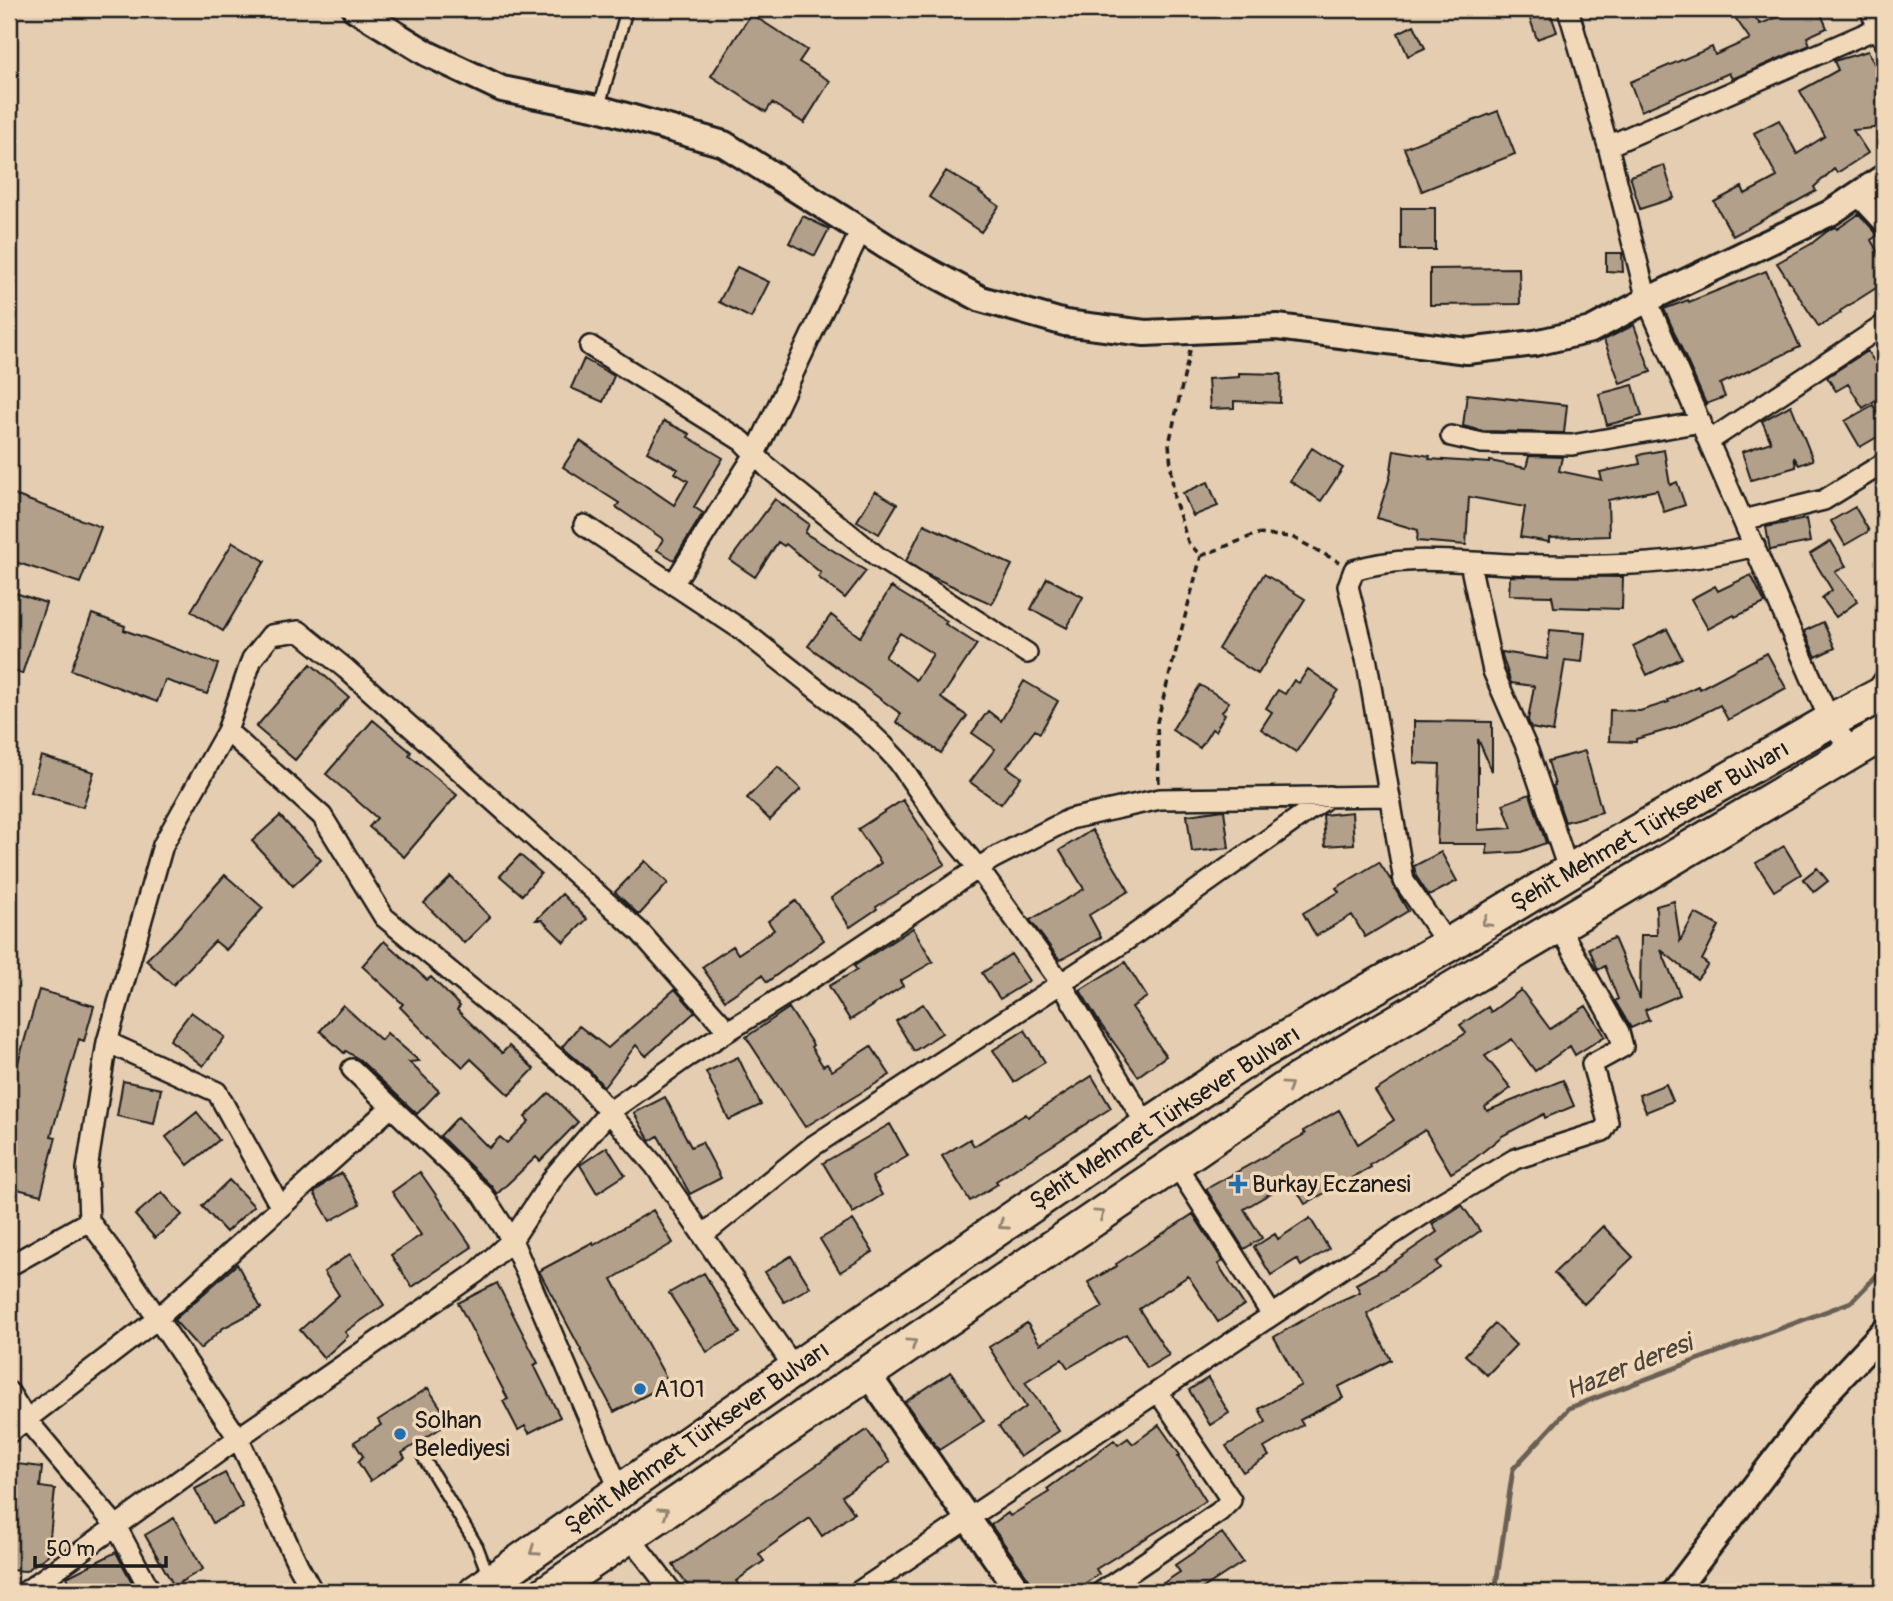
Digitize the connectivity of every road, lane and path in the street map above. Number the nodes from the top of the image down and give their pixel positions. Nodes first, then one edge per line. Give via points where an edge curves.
1 (355, 9) edge
2 (627, 9) edge
3 (1568, 9) edge
4 (1870, 9) edge
5 (1881, 34) edge
6 (598, 108) junction
7 (1608, 146) junction
8 (1884, 177) edge
9 (1857, 195) junction
10 (1884, 223) edge
11 (861, 230) junction
12 (1647, 300) junction
13 (1884, 325) edge
14 (1194, 331) junction
15 (590, 346) dead end
16 (1701, 422) junction
17 (1451, 436) dead end
18 (1709, 441) junction
19 (755, 454) junction
20 (1884, 463) edge
21 (1743, 520) junction
22 (584, 525) dead end
23 (1755, 546) junction
24 (1201, 556) junction
25 (1470, 563) junction
26 (1354, 570) junction
27 (674, 583) junction
28 (1027, 653) dead end
29 (1884, 672) edge
30 (1873, 698) edge
31 (1830, 721) junction
32 (227, 731) junction
33 (1884, 733) edge
34 (1852, 750) junction
35 (1329, 796) junction
36 (1389, 796) junction
37 (1160, 799) junction
38 (978, 868) junction
39 (1569, 872) junction
40 (1558, 925) junction
41 (1448, 945) junction
42 (1061, 983) junction
43 (728, 1031) junction
44 (107, 1042) junction
45 (352, 1069) dead end
46 (391, 1107) junction
47 (610, 1112) junction
48 (1147, 1126) junction
49 (1175, 1163) junction
50 (280, 1206) junction
51 (89, 1221) junction
52 (703, 1235) junction
53 (512, 1240) junction
54 (9, 1266) edge
55 (1272, 1315) junction
56 (157, 1319) junction
57 (1884, 1331) edge
58 (795, 1368) junction
59 (867, 1373) junction
60 (9, 1392) edge
61 (1158, 1392) junction
62 (26, 1419) junction
63 (9, 1433) edge
64 (239, 1438) junction
65 (423, 1457) dead end
66 (620, 1491) junction
67 (968, 1519) junction
68 (116, 1526) junction
69 (629, 1536) junction
70 (487, 1589) edge
71 (25, 1592) edge
72 (151, 1592) edge
73 (313, 1592) edge
74 (547, 1592) edge
75 (672, 1592) edge
76 (858, 1592) edge
77 (1019, 1592) edge
78 (1101, 1592) edge
79 (1674, 1592) edge

1 - 6 street via 428,54 502,89
2 - 6 lane
3 - 7 street
4 - 5 street
5 - 7 street
6 - 11 street via 724,144
7 - 12 street
8 - 9 street
9 - 10 street
9 - 12 street via 1830,213
11 - 14 street via 981,299 1065,323 1145,333
11 - 19 street
12 - 14 street via 1591,330 1467,352 1277,327
12 - 16 street
13 - 18 street
14 - 24 path via 1168,444 1174,498 1188,542
15 - 19 street via 742,441
16 - 17 street via 1572,445 1482,443
16 - 18 street
18 - 21 street
19 - 27 street
19 - 28 street via 878,557
20 - 21 street via 1824,500
21 - 23 street
22 - 27 street
23 - 25 street via 1653,564
23 - 31 street
24 - 26 path via 1257,534 1292,537
24 - 37 path via 1157,722
25 - 26 street via 1402,560
25 - 39 street via 1493,671 1528,751
26 - 36 street via 1348,586 1367,663
27 - 38 street via 742,630 863,726 898,761
29 - 30 lane
30 - 31 highway, Şehit Mehmet Türksever Bulvarı
31 - 34 street
31 - 39 highway, Şehit Mehmet Türksever Bulvarı
32 - 43 street via 252,659 271,635 299,631 640,932
32 - 44 street via 163,845
32 - 47 street via 322,816 384,917 581,1079
33 - 34 highway, Şehit Mehmet Türksever Bulvarı
34 - 40 highway, Şehit Mehmet Türksever Bulvarı
35 - 36 street
35 - 37 street
35 - 42 street
36 - 41 street via 1404,881
37 - 38 street via 1070,819
38 - 42 street
38 - 43 street
39 -> 41 highway, Şehit Mehmet Türksever Bulvarı
49 -> 40 highway, Şehit Mehmet Türksever Bulvarı via 1298,1080
40 - 55 street via 1619,1032 1623,1047 1592,1064 1608,1122 1603,1131 1515,1159
41 - 48 highway, Şehit Mehmet Türksever Bulvarı via 1244,1062
42 - 48 street
42 - 52 street via 813,1146
43 - 47 street
44 - 50 street via 216,1092
44 - 51 street via 87,1169
45 - 46 street
46 - 50 street
46 - 53 street via 483,1195
47 - 52 street
47 - 53 street via 555,1175
48 -> 58 highway, Şehit Mehmet Türksever Bulvarı
49 - 55 street
59 -> 49 highway, Şehit Mehmet Türksever Bulvarı
50 - 56 street
51 - 54 street
51 - 56 street
52 - 58 street
53 - 64 street via 476,1273
53 - 66 street
55 - 61 street
56 - 62 street
56 - 64 street
57 - 79 street via 1826,1393
58 - 66 highway, Şehit Mehmet Türksever Bulvarı
59 - 67 street
69 -> 59 highway, Şehit Mehmet Türksever Bulvarı
60 - 62 street
61 - 67 street
61 - 78 street via 1231,1500
62 - 63 street
62 - 68 street
64 - 68 street
64 - 73 street
65 - 70 lane via 478,1546
66 -> 70 highway, Şehit Mehmet Türksever Bulvarı
67 - 76 street
67 - 77 street
68 - 71 street
68 - 72 street
69 - 74 highway, Şehit Mehmet Türksever Bulvarı
69 - 75 street

